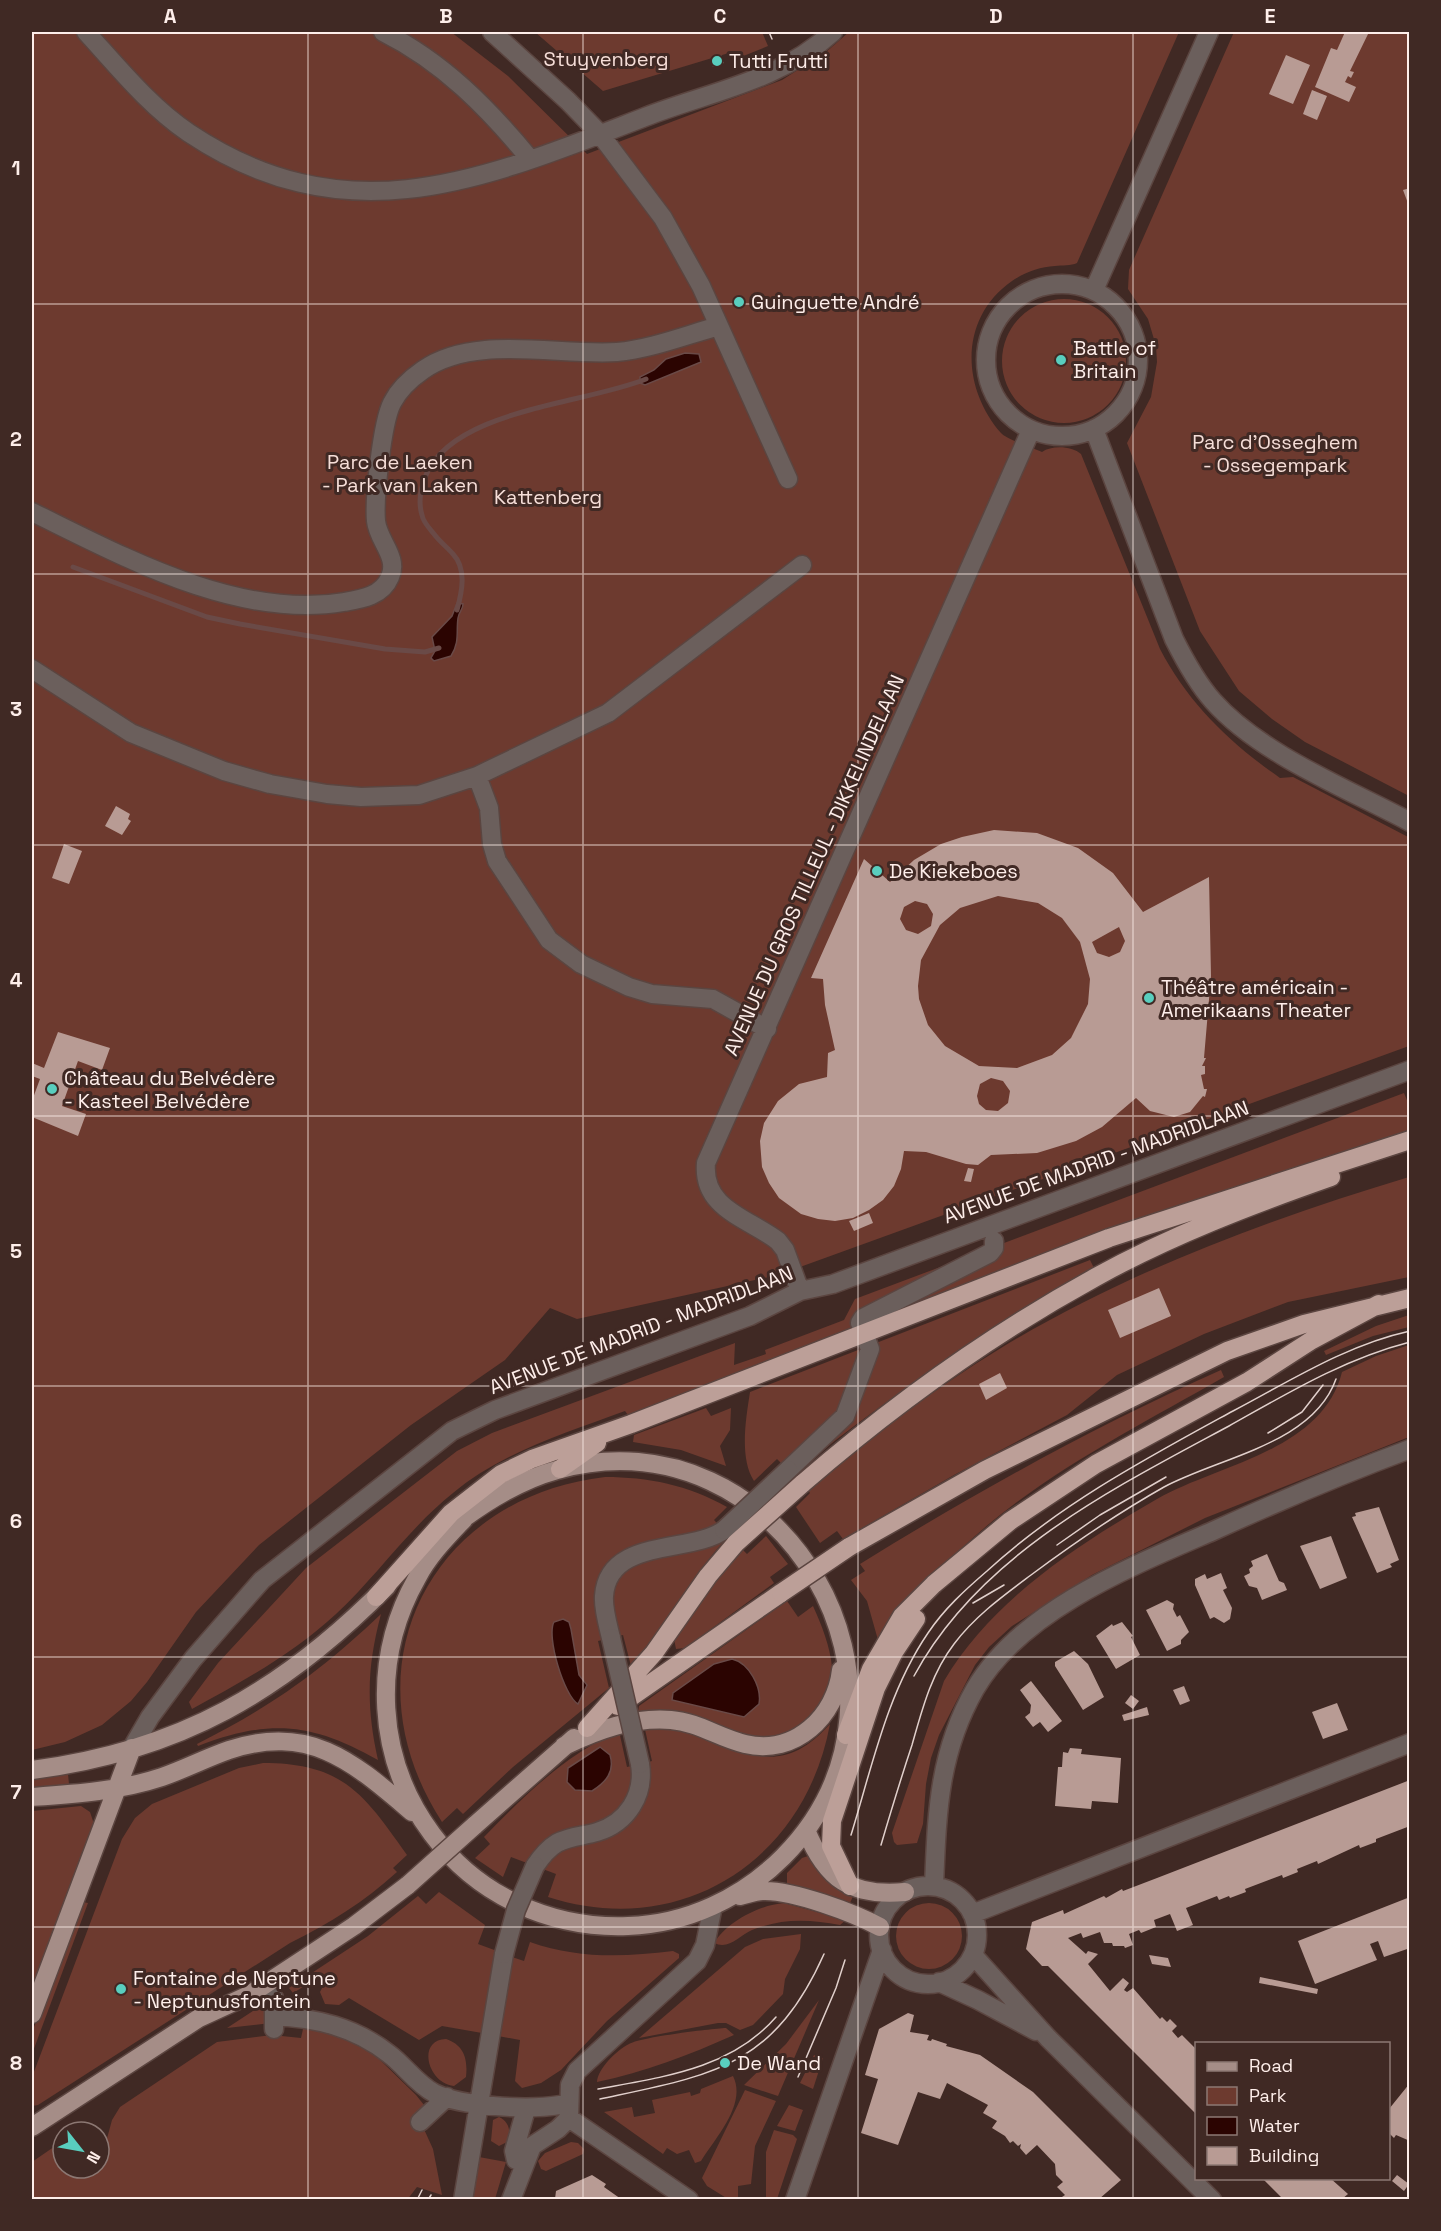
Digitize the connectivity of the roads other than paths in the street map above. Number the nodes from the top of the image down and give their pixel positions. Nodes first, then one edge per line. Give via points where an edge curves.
1 (86, 32) edge
2 (383, 32) edge
3 (492, 32) edge
4 (1209, 32) edge
5 (829, 33) edge
6 (600, 134) junction
7 (530, 159) junction
8 (1095, 290) junction
9 (719, 326) junction
10 (1094, 429) junction
11 (1031, 430) junction
12 (788, 479) dead end
13 (32, 512) edge
14 (802, 565) dead end
15 (32, 669) edge
16 (477, 776) junction
17 (1410, 822) edge
18 (767, 1029) junction
19 (1410, 1070) edge
20 (1410, 1140) edge
21 (1410, 1151) edge
22 (994, 1241) dead end
23 (800, 1291) junction
24 (1410, 1298) edge
25 (1379, 1304) junction
26 (865, 1334) junction
27 (631, 1424) junction
28 (1410, 1449) edge
29 (560, 1469) junction
30 (464, 1519) junction
31 (730, 1537) junction
32 (977, 1549) junction
33 (376, 1597) junction
34 (841, 1633) junction
35 (587, 1728) junction
36 (846, 1735) junction
37 (1410, 1743) edge
38 (564, 1746) junction
39 (132, 1748) junction
40 (32, 1770) edge
41 (118, 1787) junction
42 (32, 1797) edge
43 (420, 1818) junction
44 (806, 1830) junction
45 (850, 1886) junction
46 (934, 1886) junction
47 (904, 1892) junction
48 (721, 1902) junction
49 (972, 1914) junction
50 (880, 1927) junction
51 (882, 1950) junction
52 (973, 1955) junction
53 (939, 1982) junction
54 (32, 2014) edge
55 (274, 2014) dead end
56 (1048, 2038) junction
57 (447, 2097) junction
58 (479, 2102) junction
59 (526, 2109) junction
60 (565, 2112) junction
61 (420, 2122) dead end
62 (32, 2127) edge
63 (516, 2160) dead end
64 (463, 2199) edge
65 (511, 2199) edge
66 (689, 2199) edge
67 (795, 2199) edge
68 (1212, 2199) edge

1 - 7 street via 161,111 188,132 240,162 288,182 324,190 391,192 453,183
2 - 7 street via 451,76 489,110
3 - 6 street
4 - 8 street
5 - 6 street via 802,56 761,79
6 - 7 street
6 - 9 street via 663,218
8 - 10 street via 1115,304 1130,324 1137,347 1137,372 1129,395 1114,415
8 - 11 street via 1071,284 1040,287 1006,308 992,327 986,351 987,375 995,397 1010,416
9 - 12 street
9 - 13 street via 620,351 467,353 438,362 409,381 391,405 377,498 376,523 392,559 392,572 387,582 368,598 313,605 257,600 135,562
10 - 11 street via 1051,436
10 - 17 street via 1174,639 1213,701 1270,747
11 - 18 street, AVENUE DU GROS TILLEUL - DIKKELINDELAAN
14 - 16 street via 608,713
15 - 16 street via 131,733 204,764 270,784 327,794 400,797 436,791
16 - 18 street via 489,808 497,861 549,940 581,964 629,987 652,994 713,999
18 - 23 street, AVENUE DU GROS TILLEUL - DIKKELINDELAAN via 710,1154 706,1182 721,1206 778,1241
19 - 23 street, AVENUE DE MADRID - MADRIDLAAN via 833,1284
20 - 26 highway via 1109,1238
21 - 31 highway, bridge via 1201,1227 1098,1276 954,1364
22 - 26 street via 990,1253 863,1318 860,1323
23 - 39 street, AVENUE DE MADRID - MADRIDLAAN via 738,1320 482,1415 440,1439 261,1580 193,1659
24 - 25 highway
25 - 32 highway via 1096,1464 1040,1500
25 - 35 highway, bridge via 1304,1324 1227,1351 985,1470 849,1547
26 - 27 highway
26 - 31 street, bridge via 870,1349 849,1409 788,1470
27 - 29 highway via 585,1449
27 - 33 highway via 554,1450 501,1474 451,1513
28 - 46 street via 1155,1557 1074,1599 1014,1641 976,1688 947,1751 937,1807
29 - 30 main road via 510,1489
29 - 34 main road via 620,1462 649,1464 698,1477 734,1493 763,1514 806,1559 821,1583
30 - 33 main road via 435,1540
30 - 43 main road via 439,1546 405,1600 391,1643 385,1679 392,1752 403,1786
31 - 35 highway via 654,1653
31 - 58 street, bridge via 640,1553 615,1570 604,1596 641,1784 626,1815 606,1830 556,1844 534,1866 504,1954
32 - 36 highway via 934,1584 895,1626 871,1669
32 - 45 highway via 914,1621 876,1688 830,1832 831,1846
33 - 39 main road via 325,1646 241,1703 186,1730
34 - 36 main road via 848,1673
34 - 38 main road via 841,1671 832,1705 813,1726 787,1742 753,1746 690,1723 650,1720 608,1728
35 - 38 main road
36 - 44 main road via 831,1784
37 - 49 street
38 - 62 main road, bridge via 408,1885 354,1926 249,1995 199,2018
39 - 40 main road
39 - 41 main road
41 - 42 main road
41 - 43 main road via 160,1778 246,1746 298,1743 331,1752 356,1765
41 - 54 main road
43 - 48 main road via 442,1848 469,1874 499,1895 550,1917 605,1927 642,1926 678,1919
44 - 45 main road via 832,1875
44 - 48 main road via 771,1868
45 - 47 main road via 873,1893
46 - 47 street
46 - 49 street via 954,1893
47 - 50 street via 884,1913
48 - 50 main road via 763,1891 774,1892 833,1908
48 - 60 street via 697,1961 577,2071
49 - 52 street via 977,1927
50 - 51 street
51 - 53 street via 905,1978
51 - 67 street
52 - 53 street via 963,1969
52 - 56 street
53 - 56 street
55 - 57 street via 310,2018 343,2028 375,2044 428,2089
56 - 68 street
57 - 58 street
57 - 61 street
58 - 59 street
58 - 64 street
59 - 60 street
59 - 63 street via 514,2151
60 - 65 street via 558,2129 532,2146
60 - 66 street

